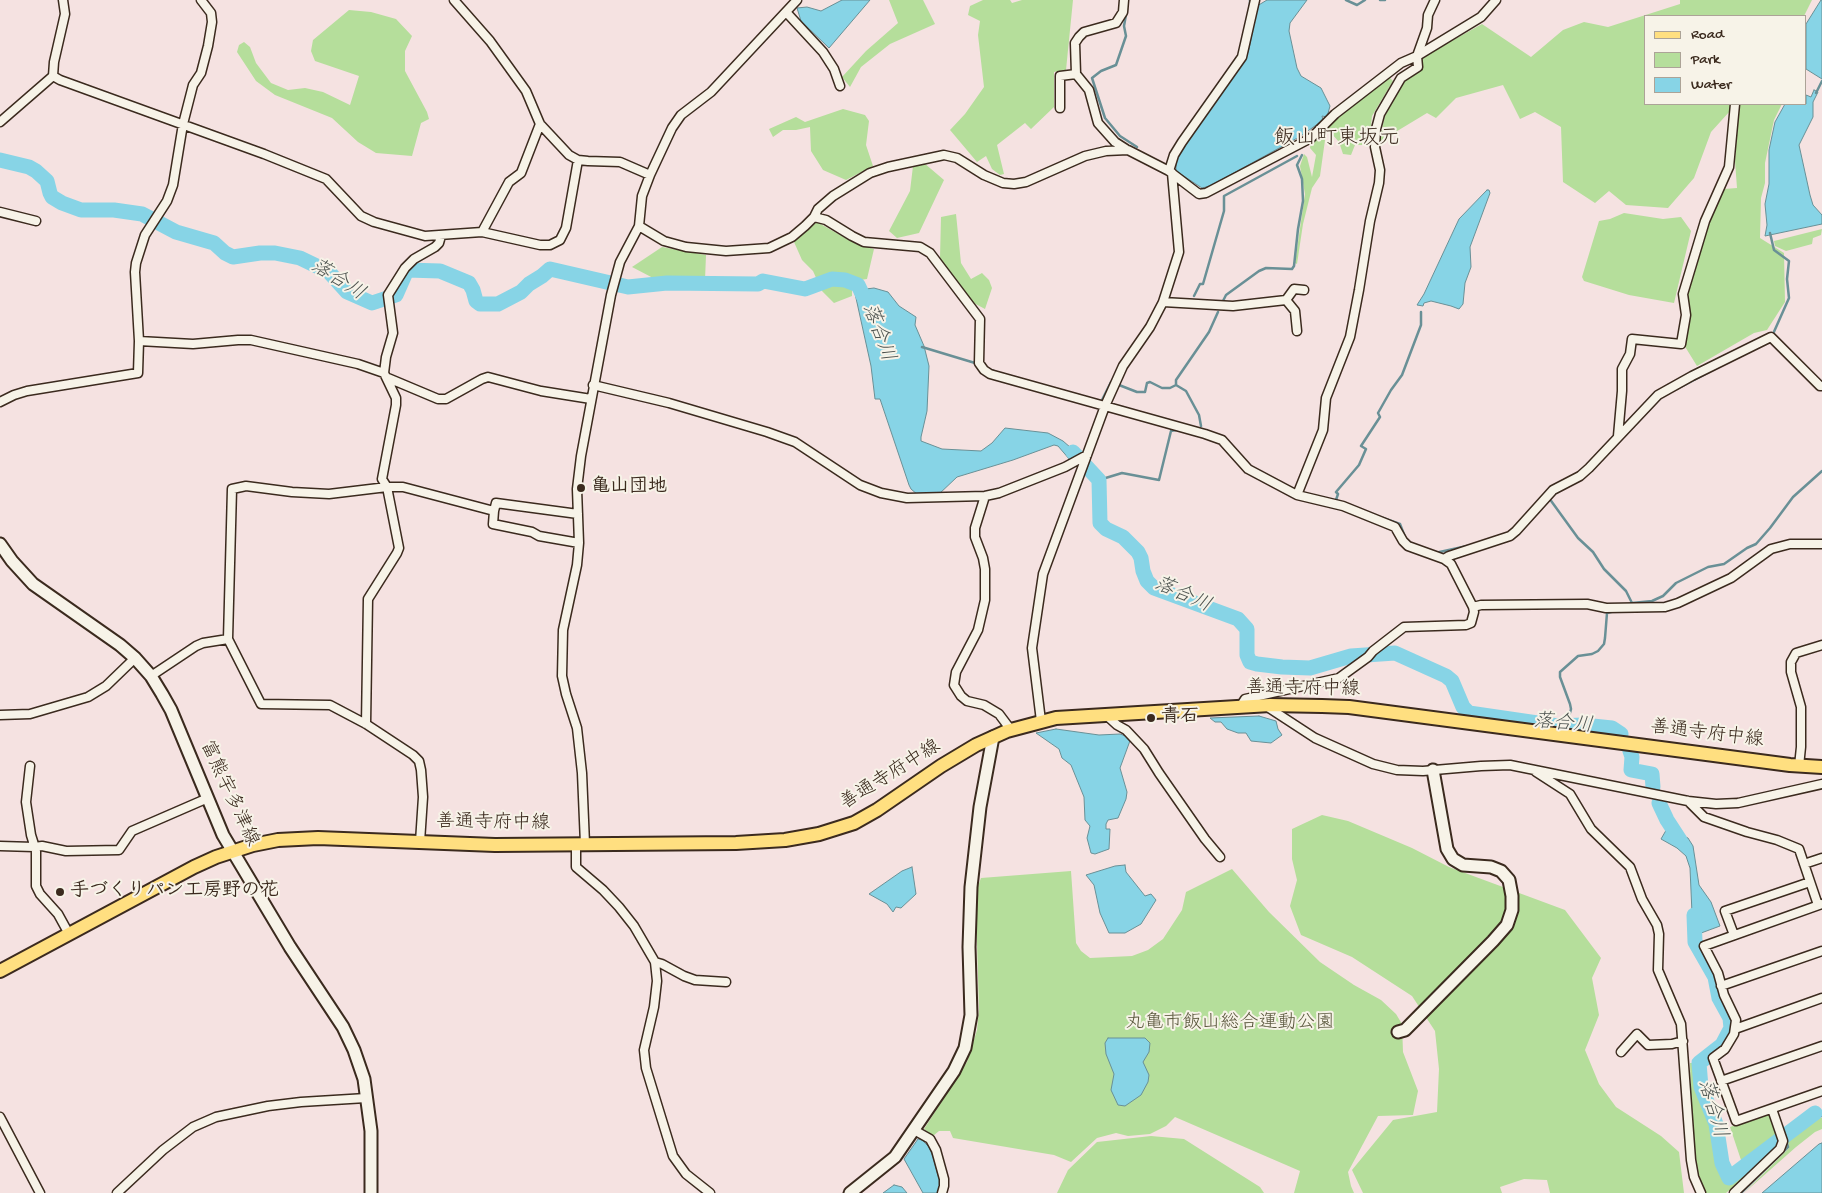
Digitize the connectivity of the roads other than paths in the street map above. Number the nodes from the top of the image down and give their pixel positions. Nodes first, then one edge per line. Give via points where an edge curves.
1 (62, 0) edge
2 (202, 0) edge
3 (454, 0) edge
4 (797, 0) edge
5 (1124, 0) edge
6 (1255, 0) edge
7 (1434, 0) edge
8 (1496, 0) edge
9 (786, 12) junction
10 (1418, 56) junction
11 (1076, 74) junction
12 (53, 76) junction
13 (840, 86) dead end
14 (1735, 105) edge
15 (1060, 108) dead end
16 (0, 122) edge
17 (183, 124) junction
18 (540, 124) junction
19 (1128, 150) junction
20 (578, 160) junction
21 (1171, 172) junction
22 (650, 175) junction
23 (0, 212) edge
24 (814, 217) junction
25 (36, 221) dead end
26 (639, 226) junction
27 (482, 232) junction
28 (441, 236) junction
29 (1304, 290) dead end
30 (1286, 300) junction
31 (1163, 302) junction
32 (1297, 331) dead end
33 (139, 341) junction
34 (386, 375) junction
35 (593, 384) junction
36 (1822, 386) edge
37 (591, 399) junction
38 (0, 402) edge
39 (1104, 406) junction
40 (1618, 436) junction
41 (1084, 460) junction
42 (387, 487) junction
43 (984, 496) junction
44 (1297, 496) junction
45 (494, 511) junction
46 (578, 514) junction
47 (579, 543) junction
48 (0, 544) edge
49 (1822, 544) edge
50 (1444, 559) junction
51 (1473, 606) junction
52 (228, 639) junction
53 (1822, 645) edge
54 (136, 658) junction
55 (151, 676) junction
56 (1269, 704) junction
57 (1240, 707) junction
58 (0, 715) edge
59 (1106, 715) junction
60 (1041, 721) junction
61 (366, 724) junction
62 (1011, 730) junction
63 (993, 737) junction
64 (30, 766) dead end
65 (1799, 766) junction
66 (1822, 767) edge
67 (1433, 770) junction
68 (1532, 770) junction
69 (1822, 784) edge
70 (208, 798) junction
71 (1688, 801) junction
72 (420, 842) junction
73 (580, 845) junction
74 (0, 846) edge
75 (34, 847) junction
76 (233, 851) junction
77 (1220, 856) dead end
78 (1822, 858) edge
79 (1804, 864) junction
80 (1810, 882) junction
81 (1820, 905) edge
82 (69, 934) junction
83 (1734, 935) junction
84 (1822, 951) edge
85 (654, 962) junction
86 (0, 971) edge
87 (726, 982) dead end
88 (1721, 986) junction
89 (1822, 998) edge
90 (1735, 1028) junction
91 (1398, 1032) dead end
92 (1683, 1041) junction
93 (1822, 1046) edge
94 (1621, 1052) dead end
95 (1721, 1081) junction
96 (1822, 1091) edge
97 (366, 1098) junction
98 (1772, 1109) junction
99 (0, 1117) edge
100 (914, 1130) junction
101 (853, 1192) edge
102 (40, 1193) edge
103 (116, 1193) edge
104 (371, 1193) edge
105 (710, 1193) edge
106 (942, 1193) edge
107 (1701, 1193) edge
108 (1734, 1193) edge

1 - 12 street via 66,14
2 - 17 street via 211,13 212,22 201,73 193,85
3 - 18 street via 490,41 526,91
4 - 9 street
5 - 11 street via 1123,12 1116,23 1084,32 1079,37 1076,43
6 - 21 street via 1242,57 1182,142 1174,155
7 - 10 street
8 - 10 street via 1481,17
9 - 13 street via 823,52
9 - 22 street via 711,92 681,115
10 - 21 street via 1401,63 1335,114 1311,138 1206,193 1199,194
10 - 44 street via 1418,67 1401,78 1380,114 1375,147 1380,170 1350,337 1326,398 1323,430
11 - 15 street via 1060,76
11 - 19 street via 1089,90 1098,123 1114,142
12 - 16 street
12 - 17 street
14 - 40 street via 1729,167 1705,221 1683,294 1686,315 1680,344 1632,339 1630,354 1622,369
17 - 28 street via 326,179 361,216 374,222 425,236
17 - 33 street via 173,185 167,201 145,235 136,263
18 - 20 street via 569,155
18 - 27 street via 521,173 510,182
19 - 21 street
19 - 24 street via 1085,156 1026,182 1014,184 1003,183 957,158 944,156 888,167 870,173 833,196
20 - 22 street via 620,162
20 - 27 street via 566,228 560,240 540,245
21 - 31 street via 1180,252
22 - 26 street via 642,196
23 - 25 street
24 - 26 street via 792,237 769,248 726,251 675,245
24 - 39 street via 826,220 864,242 920,247 930,253 980,319 979,363 990,374
26 - 35 street via 614,280
27 - 28 street
28 - 34 street via 435,247 405,268 388,297 393,333 386,357
29 - 30 street via 1294,289
30 - 31 street via 1233,306
30 - 32 street via 1295,311
31 - 39 street via 1123,366
33 - 34 street via 193,344 251,340 358,364
33 - 38 street via 138,373 27,392
34 - 37 street via 438,400 488,378
34 - 42 street via 396,398 382,479
35 - 37 street
35 - 43 street via 669,403 795,442 860,485 881,493 907,498
36 - 40 street via 1770,337 1658,395
37 - 46 street via 577,489
39 - 41 street
39 - 44 street via 1222,440 1248,468
40 - 50 street via 1580,476 1553,490 1510,536
41 - 43 street
41 - 60 street via 1043,574 1032,648
42 - 45 street via 403,487
42 - 52 street via 329,494 246,486 232,489
42 - 61 street via 398,548 368,598
43 - 62 street via 975,537 985,569 985,600 978,630 956,672 954,685 967,701 984,705 999,714
44 - 50 street via 1343,506 1395,527 1408,546
45 - 46 street via 496,503
45 - 47 street via 493,524
46 - 47 street
47 - 73 street via 563,630 562,676 577,728 582,773
48 - 54 street, 富熊宇多津線 via 33,584
49 - 51 street via 1790,544 1771,549 1731,578 1665,606
50 - 51 street via 1451,564
51 - 57 street via 1471,623 1404,627 1339,678 1245,699
52 - 55 street via 196,646
52 - 61 street via 261,704 330,705
53 - 65 street via 1796,653 1791,662 1801,707
54 - 55 street, 富熊宇多津線
54 - 58 street via 106,686 88,697 30,714
55 - 70 street, 富熊宇多津線 via 171,710
56 - 57 main road, 善通寺府中線
56 - 65 main road, 善通寺府中線 via 1349,707
56 - 67 street via 1316,738 1373,764 1397,770
57 - 59 main road, 善通寺府中線
59 - 60 main road, 善通寺府中線
59 - 77 street via 1144,749
60 - 62 main road, 善通寺府中線
61 - 72 street via 418,761 423,797
62 - 63 main road, 善通寺府中線
63 - 73 main road, 善通寺府中線 via 941,766 877,810 838,829 763,842
63 - 100 street via 980,808 971,887 971,1015 968,1037 954,1071
64 - 75 street via 26,802
65 - 66 main road, 善通寺府中線
67 - 68 street via 1510,765
67 - 91 street via 1447,849 1462,865 1501,871 1509,880 1512,910 1507,925 1493,941 1405,1030
68 - 71 street
68 - 92 street via 1570,794 1591,830 1630,867 1657,926 1658,970 1681,1024
69 - 71 street via 1738,803
70 - 75 street via 132,831 118,850 66,851
70 - 76 street, 富熊宇多津線
71 - 79 street via 1704,817 1799,849
72 - 73 main road, 善通寺府中線
72 - 76 main road, 善通寺府中線 via 296,839
73 - 85 street via 576,867 619,906
74 - 75 street
75 - 82 street via 36,886
76 - 82 main road, 善通寺府中線 via 194,867
76 - 97 street, 富熊宇多津線 via 290,947 343,1027 357,1057
78 - 79 street
79 - 80 street
80 - 81 street
80 - 83 street via 1725,911
81 - 83 street
82 - 86 main road, 善通寺府中線
83 - 88 street via 1704,946
84 - 88 street
85 - 87 street via 695,980
85 - 105 street via 657,981 644,1050 646,1068 679,1166
88 - 90 street via 1736,1020
89 - 90 street
90 - 95 street via 1725,1049 1713,1058
92 - 94 street via 1648,1045 1637,1034
92 - 107 street via 1691,1160
93 - 95 street
95 - 98 street via 1736,1121
96 - 98 street
97 - 103 street via 276,1105 216,1117 193,1128 164,1150
97 - 104 street, 富熊宇多津線 via 371,1131
98 - 108 street via 1784,1141 1780,1149
99 - 102 street
100 - 101 street via 895,1157
100 - 106 street via 930,1140 936,1150 944,1179

